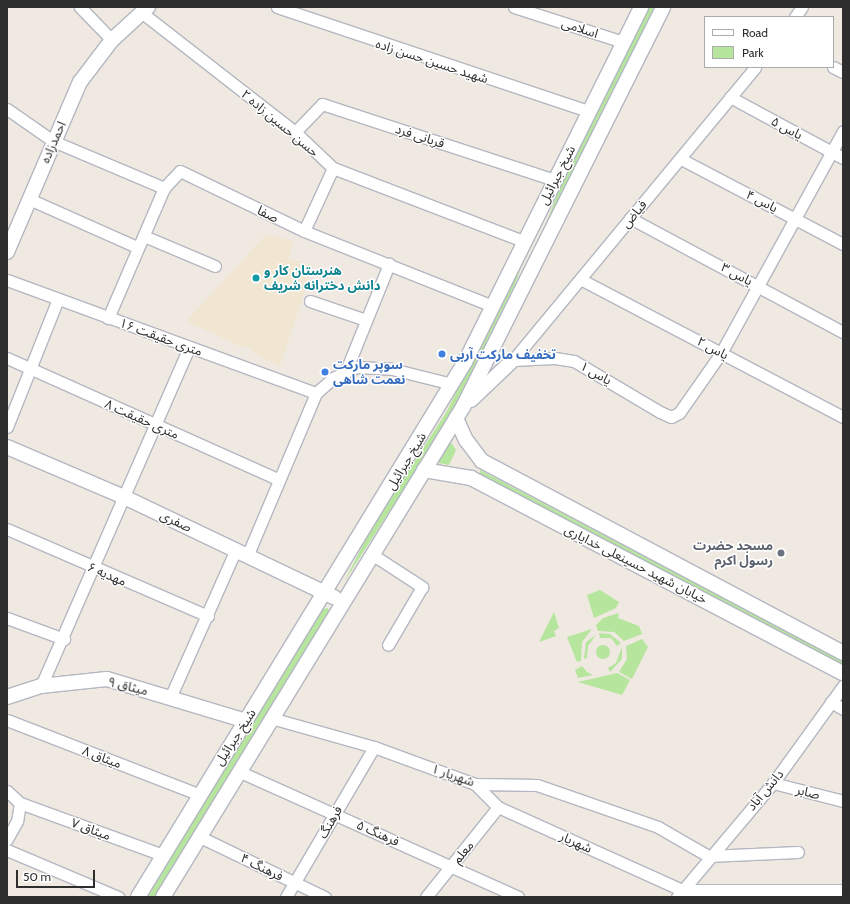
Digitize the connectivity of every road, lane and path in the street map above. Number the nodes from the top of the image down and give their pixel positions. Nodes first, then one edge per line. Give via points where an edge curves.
1 (80, 7) edge
2 (277, 7) edge
3 (514, 7) edge
4 (641, 7) edge
5 (663, 7) edge
6 (802, 7) edge
7 (144, 10) edge
8 (796, 16) edge
9 (112, 40) junction
10 (623, 42) junction
11 (755, 68) edge
12 (834, 68) edge
13 (843, 72) edge
14 (730, 98) junction
15 (7, 109) edge
16 (588, 111) junction
17 (843, 131) edge
18 (295, 132) junction
19 (53, 141) junction
20 (831, 152) junction
21 (843, 158) edge
22 (681, 159) junction
23 (333, 168) junction
24 (554, 180) junction
25 (164, 188) junction
26 (29, 199) junction
27 (630, 218) junction
28 (795, 218) junction
29 (10, 231) edge
30 (304, 231) junction
31 (144, 236) junction
32 (523, 241) junction
33 (843, 244) edge
34 (137, 246) junction
35 (541, 250) junction
36 (7, 252) edge
37 (389, 264) junction
38 (215, 266) dead end
39 (7, 280) edge
40 (582, 280) junction
41 (757, 285) junction
42 (58, 299) junction
43 (310, 301) dead end
44 (492, 306) junction
45 (108, 318) junction
46 (366, 320) junction
47 (843, 332) edge
48 (189, 347) junction
49 (493, 347) junction
50 (721, 353) junction
51 (7, 358) edge
52 (513, 360) junction
53 (30, 369) junction
54 (345, 373) junction
55 (452, 384) junction
56 (316, 393) junction
57 (460, 413) junction
58 (843, 417) edge
59 (155, 424) junction
60 (7, 427) edge
61 (7, 447) edge
62 (482, 461) junction
63 (424, 470) junction
64 (471, 478) junction
65 (278, 479) junction
66 (124, 497) junction
67 (7, 529) edge
68 (242, 551) junction
69 (373, 555) junction
70 (94, 569) junction
71 (326, 592) junction
72 (343, 602) junction
73 (208, 616) junction
74 (7, 618) edge
75 (64, 639) junction
76 (388, 644) dead end
77 (843, 653) edge
78 (843, 673) edge
79 (41, 686) junction
80 (843, 686) edge
81 (7, 697) edge
82 (170, 698) junction
83 (832, 702) junction
84 (843, 709) edge
85 (271, 718) junction
86 (7, 720) edge
87 (246, 721) junction
88 (374, 747) junction
89 (238, 771) junction
90 (476, 784) junction
91 (773, 784) junction
92 (7, 791) edge
93 (198, 794) junction
94 (843, 801) edge
95 (20, 803) junction
96 (498, 806) junction
97 (335, 814) junction
98 (198, 836) junction
99 (7, 839) edge
100 (7, 850) edge
101 (798, 852) dead end
102 (163, 855) junction
103 (708, 856) junction
104 (451, 866) junction
105 (294, 883) junction
106 (843, 890) edge
107 (680, 893) edge
108 (118, 897) edge
109 (138, 897) edge
110 (163, 897) edge
111 (286, 897) edge
112 (325, 897) edge
113 (426, 897) edge
114 (518, 897) edge

1 - 9 street
2 - 16 street, شهید حسین حسن زاده
3 - 10 street, اسلامی
4 - 10 street, شیخ جبرائیل
5 - 35 street, شیخ جبرائیل
6 - 8 street
7 - 9 street, احمدزاده
7 - 18 street, حسن حسین زاده ۲
9 - 19 street, احمدزاده via 80,82
10 - 16 street, شیخ جبرائیل
11 - 14 street, فیاض
12 - 13 street
14 - 20 street, یاس ۵
14 - 22 street, فیاض
15 - 19 street
16 - 24 street, شیخ جبرائیل
17 - 20 street
18 - 23 street, حسن حسین زاده ۲
18 - 24 street, قربانی فرد via 322,104
19 - 25 street
19 - 26 street, احمدزاده
20 - 21 street, یاس ۵
20 - 28 street
22 - 27 street, فیاض
22 - 28 street, یاس ۴
23 - 30 street
23 - 32 street, حسن حسین زاده ۲
24 - 32 street, شیخ جبرائیل
25 - 30 street, صفا via 180,171
25 - 31 street
26 - 29 street, احمدزاده
26 - 34 street
27 - 40 street, فیاض
27 - 41 street, یاس ۳
28 - 33 street, یاس ۴
28 - 41 street
29 - 36 street, احمدزاده
30 - 37 street, صفا
31 - 34 street
31 - 38 street
32 - 35 street
32 - 44 street, شیخ جبرائیل
34 - 45 street
35 - 49 street, شیخ جبرائیل
37 - 44 street, صفا
37 - 46 street
39 - 42 street, ۱۶ متری حقیقت
40 - 50 street, یاس ۲
40 - 52 street, فیاض
41 - 47 street, یاس ۳
41 - 50 street
42 - 45 street, ۱۶ متری حقیقت
42 - 53 street
43 - 46 street
44 - 55 street, شیخ جبرائیل
45 - 48 street, ۱۶ متری حقیقت
46 - 54 street
48 - 56 street, ۱۶ متری حقیقت
48 - 59 street
49 - 52 street via 499,356
49 - 57 street, شیخ جبرائیل
50 - 52 street, یاس ۱ via 679,413 671,417 574,361 555,358
50 - 58 street, یاس ۲
51 - 53 street, ۸ متری حقیقت
52 - 57 street
53 - 59 street, ۸ متری حقیقت
53 - 60 street
54 - 55 street via 357,367 392,368
54 - 56 street
55 - 71 street, شیخ جبرائیل
56 - 65 street
57 - 62 street, خیابان شهید حسینعلی خدایاری via 466,440
57 - 63 street, شیخ جبرائیل
59 - 65 street, ۸ متری حقیقت
59 - 66 street
61 - 66 street, صفری
62 - 64 street via 475,466
62 - 77 street, خیابان شهید حسینعلی خدایاری
63 - 64 street, خیابان شهید حسینعلی خدایاری
63 - 69 street, شیخ جبرائیل
64 - 78 street, خیابان شهید حسینعلی خدایاری
65 - 68 street
66 - 68 street, صفری
66 - 70 street
67 - 70 street, مهدیه ۶
68 - 71 street, صفری
68 - 73 street
69 - 72 street, شیخ جبرائیل
69 - 76 street via 422,587
70 - 73 street, مهدیه ۶
70 - 75 street
71 - 72 street, صفری
71 - 87 street, شیخ جبرائیل
72 - 85 street, شیخ جبرائیل
73 - 82 street
74 - 75 street
75 - 79 street
79 - 81 street, میثاق ۹
79 - 82 street, میثاق ۹ via 106,679
80 - 83 street, دانش آباد
82 - 87 street, میثاق ۹
83 - 84 street
83 - 91 street, دانش آباد
85 - 88 street, شهریار ۱
85 - 89 street, شیخ جبرائیل
86 - 93 street, میثاق ۸
87 - 93 street, شیخ جبرائیل
88 - 90 street, شهریار ۱
88 - 97 street, فرهنگ
89 - 97 street, فرهنگ ۵
89 - 98 street, شیخ جبرائیل
90 - 96 street, شهریار
90 - 103 street, شهریار ۱ via 537,785 658,827
91 - 94 street, صابر
91 - 103 street, دانش آباد
92 - 95 street
93 - 102 street, شیخ جبرائیل
95 - 99 street via 17,821
95 - 102 street, میثاق ۷
96 - 104 street, معلم
96 - 107 street, شهریار
97 - 104 street, فرهنگ ۵
97 - 105 street, فرهنگ
98 - 105 street, فرهنگ ۴
98 - 110 street, شیخ جبرائیل
100 - 108 street
101 - 103 street
102 - 109 street, شیخ جبرائیل
103 - 107 street, دانش آباد
104 - 113 street, معلم
104 - 114 street, فرهنگ ۵
105 - 111 street, فرهنگ
105 - 112 street, فرهنگ ۴
106 - 107 street

